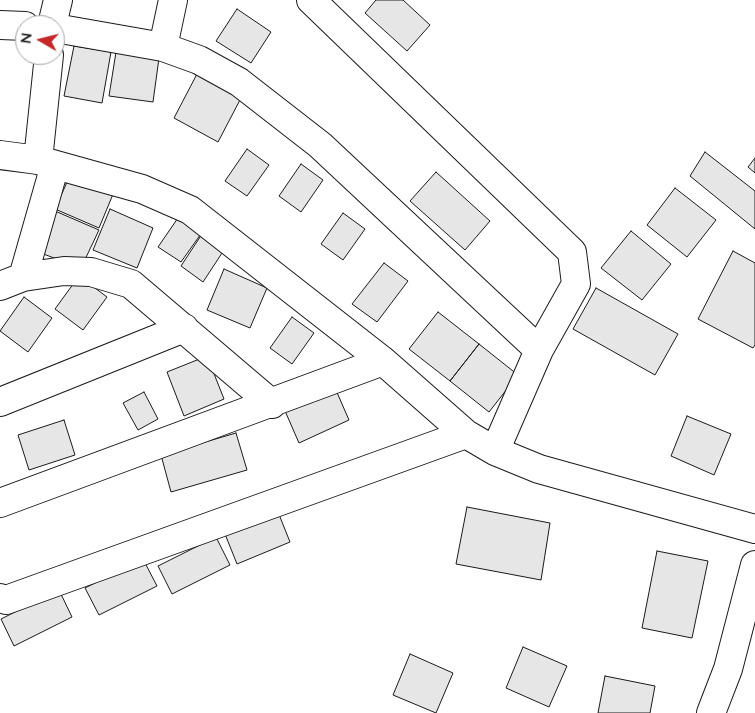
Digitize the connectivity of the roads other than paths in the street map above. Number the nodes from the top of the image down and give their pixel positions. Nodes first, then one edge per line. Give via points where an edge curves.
1 (58, 0) edge
2 (173, 0) edge
3 (311, 0) edge
4 (54, 15) edge
5 (0, 24) edge
6 (15, 25) edge
7 (65, 30) edge
8 (163, 46) junction
9 (49, 65) edge
10 (0, 155) edge
11 (47, 163) junction
12 (11, 282) edge
13 (184, 328) junction
14 (539, 350) junction
15 (383, 361) junction
16 (0, 402) edge
17 (272, 404) junction
18 (466, 434) junction
19 (495, 451) junction
20 (0, 503) edge
21 (755, 529) edge
22 (755, 567) edge
23 (0, 598) edge
24 (711, 713) edge

1 - 4 street
2 - 8 street
3 - 14 street via 572,252 576,284
5 - 6 street
7 - 8 street
8 - 14 street via 239,82 320,145
9 - 11 street
10 - 11 street
11 - 12 street
11 - 15 street via 142,189 190,210
12 - 13 street via 64,271 91,272 131,284
13 - 16 street
13 - 17 street
14 - 19 street
15 - 17 street
15 - 18 street
17 - 20 street
18 - 19 street
18 - 23 street via 6,600
19 - 21 street via 539,469
22 - 24 street via 728,669

